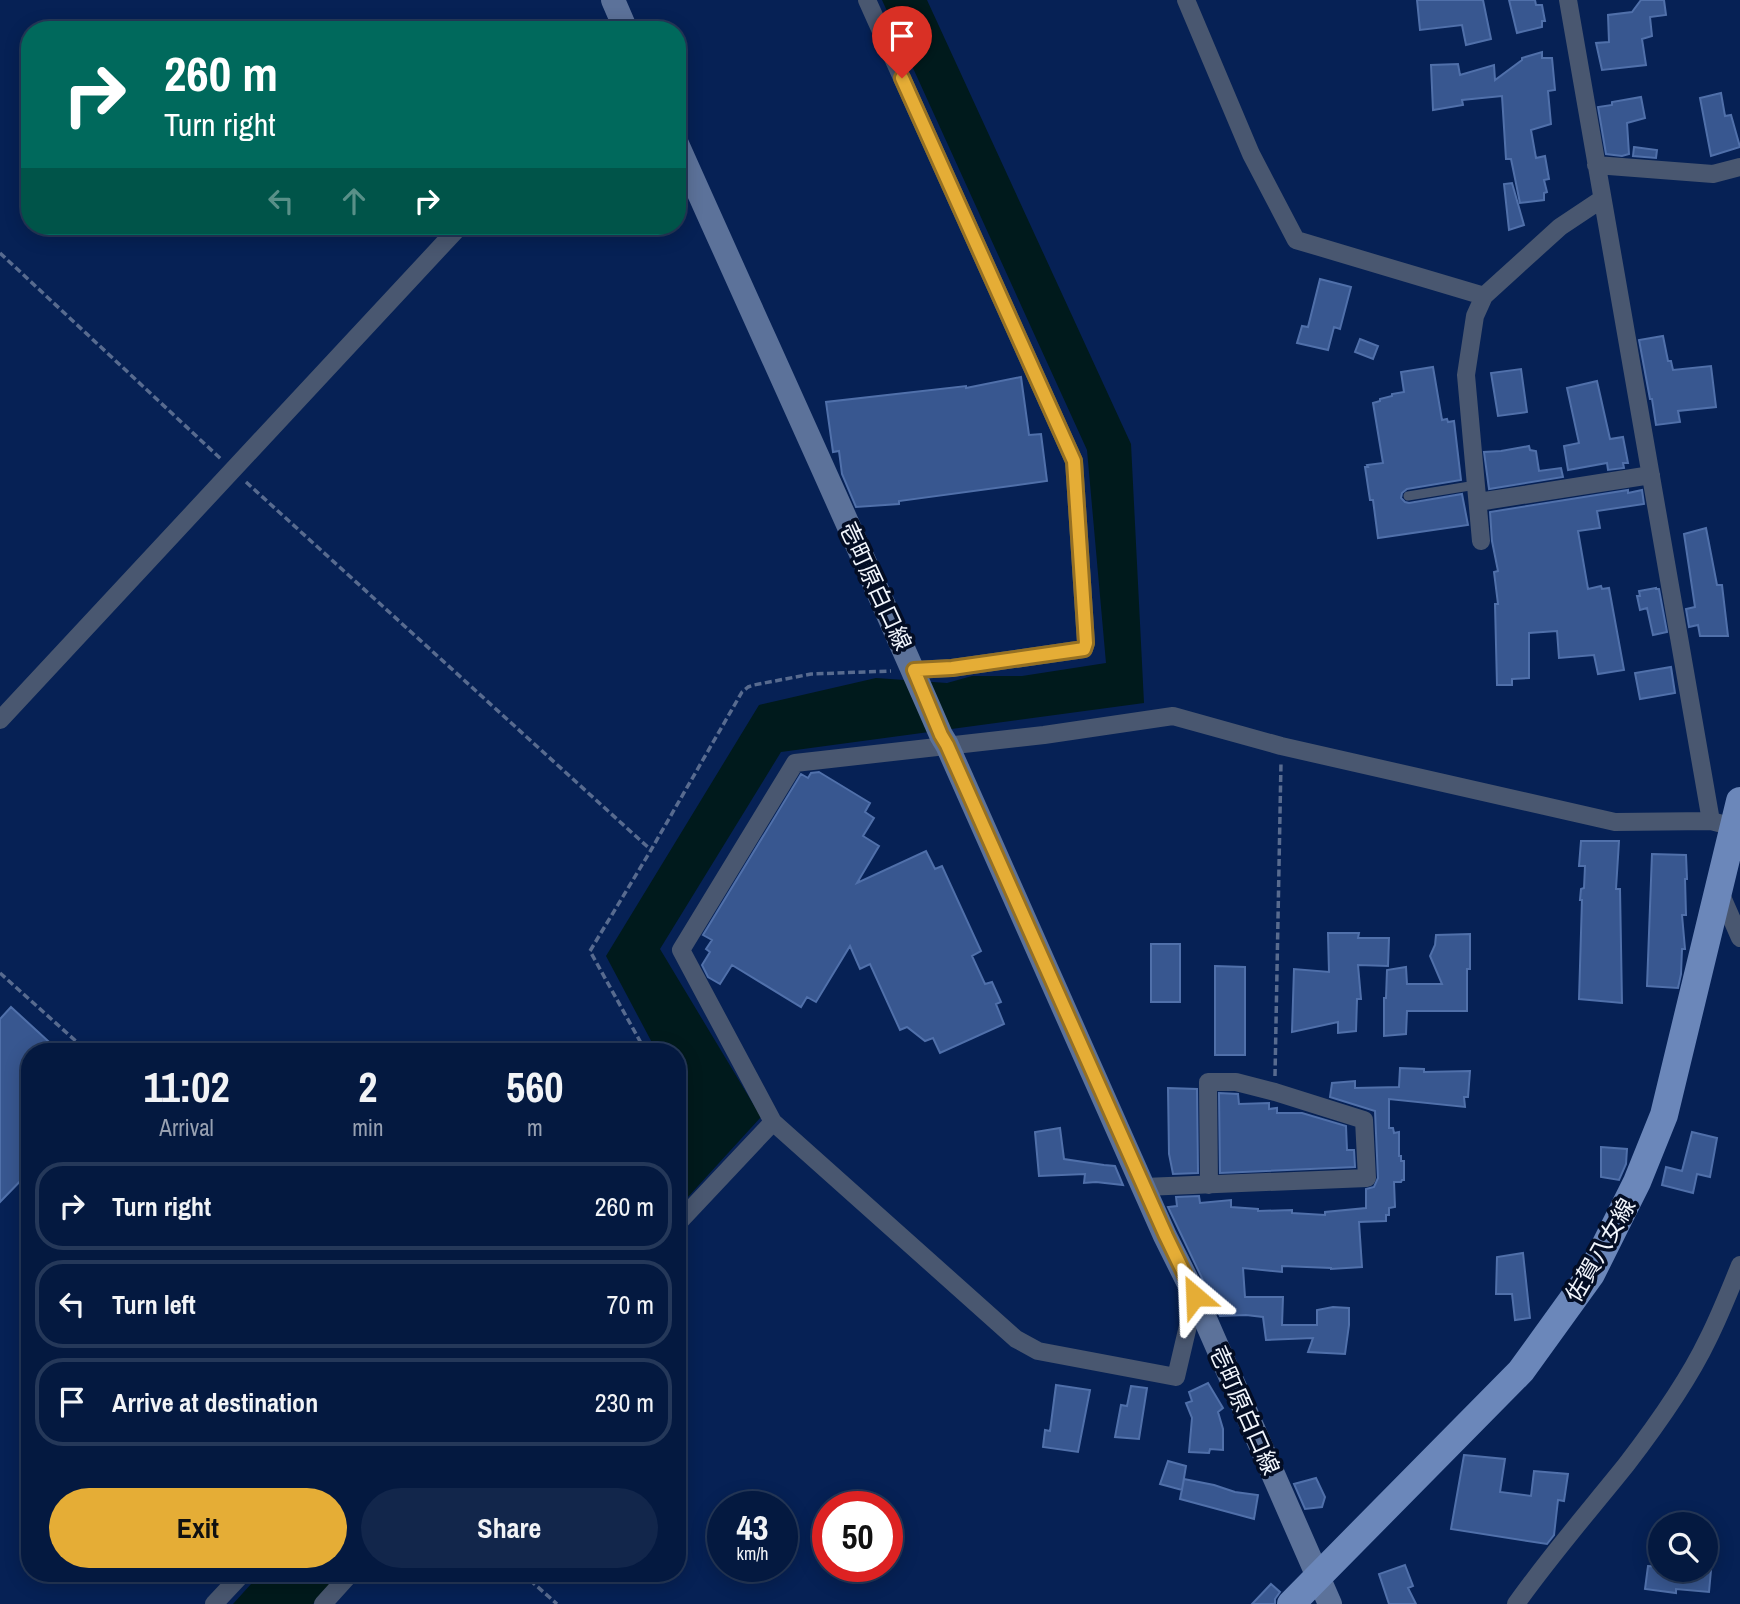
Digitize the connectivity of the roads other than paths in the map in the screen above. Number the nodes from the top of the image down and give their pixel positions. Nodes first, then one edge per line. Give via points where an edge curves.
1 (612, 0) edge
2 (867, 0) edge
3 (1186, 0) edge
4 (1568, 0) edge
5 (622, 21) edge
6 (686, 164) edge
7 (1596, 165) junction
8 (1740, 167) edge
9 (1602, 199) junction
10 (452, 235) edge
11 (1483, 296) junction
12 (1651, 475) junction
13 (1477, 494) junction
14 (1408, 496) dead end
15 (1481, 541) dead end
16 (916, 676) junction
17 (0, 720) edge
18 (944, 740) junction
19 (1729, 816) edge
20 (1719, 890) junction
21 (1740, 938) edge
22 (773, 1122) junction
23 (1209, 1185) junction
24 (1144, 1187) junction
25 (686, 1214) edge
26 (1740, 1265) edge
27 (1195, 1296) junction
28 (1318, 1576) junction
29 (235, 1582) edge
30 (343, 1582) edge
31 (214, 1604) edge
32 (323, 1604) edge
33 (1291, 1604) edge
34 (1330, 1604) edge
35 (1516, 1604) edge

1 - 5 main road
2 - 16 street via 1074,461 1084,649
3 - 11 street via 1251,154 1296,240
4 - 7 street
6 - 16 main road, 壱町原白口線
7 - 8 street via 1713,174
7 - 9 street
9 - 11 street via 1560,227
9 - 12 street
10 - 17 street
11 - 13 street via 1475,316 1466,375
12 - 13 street
12 - 19 street
13 - 14 lane
13 - 15 street
16 - 18 main road, 壱町原白口線
18 - 19 street via 1044,735 1173,716 1281,746 1615,821
18 - 22 street via 795,763 681,950
18 - 24 main road, 壱町原白口線
19 - 20 main road, 佐賀八女線
20 - 21 street
20 - 28 main road, 佐賀八女線 via 1664,1115 1591,1274 1521,1371
22 - 25 street
22 - 27 street via 1016,1339 1038,1351 1176,1377
23 - 23 street via 1367,1178 1364,1121 1275,1092 1208,1082
23 - 24 street
24 - 27 main road, 壱町原白口線
26 - 35 street via 1707,1342 1682,1384 1627,1464
27 - 28 main road, 壱町原白口線
28 - 33 main road, 佐賀八女線
28 - 34 main road, 壱町原白口線
29 - 31 street
30 - 32 street

